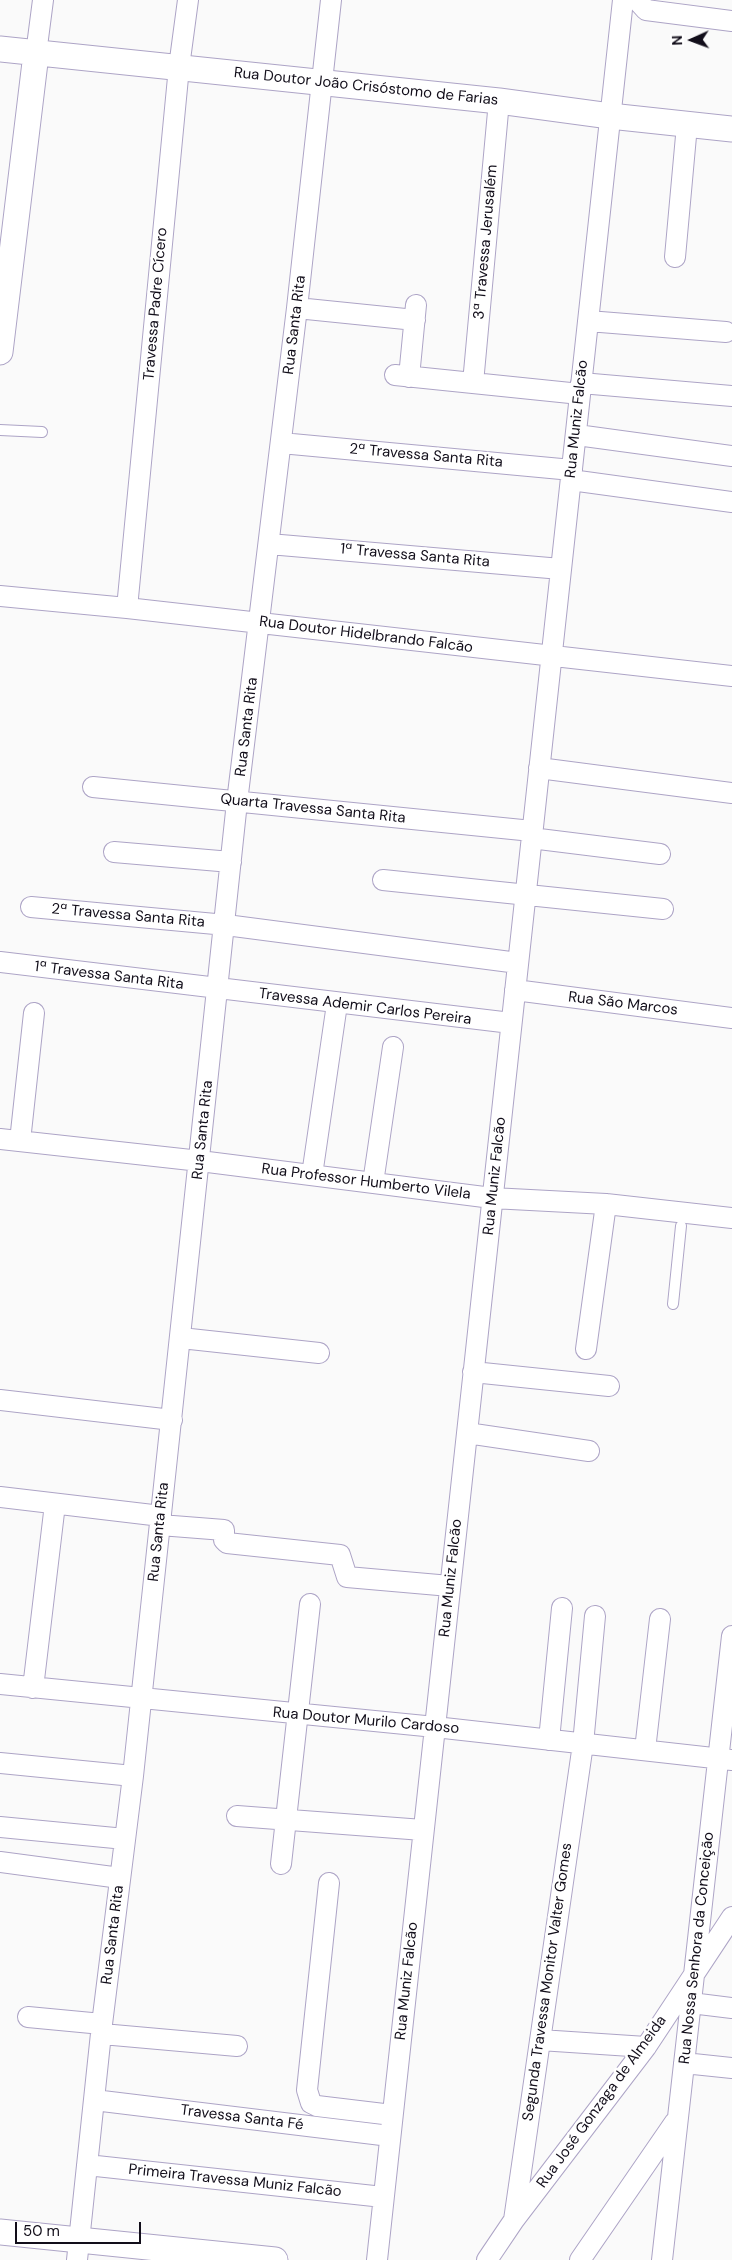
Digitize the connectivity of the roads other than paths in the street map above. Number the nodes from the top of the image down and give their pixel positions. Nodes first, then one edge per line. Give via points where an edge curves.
1 (43, 0) edge
2 (188, 0) edge
3 (331, 0) edge
4 (623, 0) edge
5 (637, 0) edge
6 (732, 21) edge
7 (0, 49) edge
8 (36, 54) junction
9 (179, 66) junction
10 (321, 82) junction
11 (499, 101) junction
12 (610, 116) junction
13 (687, 124) junction
14 (732, 129) edge
15 (675, 257) dead end
16 (3, 292) edge
17 (297, 308) junction
18 (588, 321) junction
19 (726, 332) dead end
20 (0, 352) edge
21 (472, 383) junction
22 (581, 389) junction
23 (732, 396) edge
24 (0, 430) edge
25 (42, 432) dead end
26 (577, 435) junction
27 (281, 443) junction
28 (732, 456) edge
29 (571, 475) junction
30 (732, 502) edge
31 (269, 544) junction
32 (561, 569) junction
33 (0, 596) edge
34 (127, 608) junction
35 (260, 622) junction
36 (551, 656) junction
37 (732, 676) edge
38 (539, 768) junction
39 (93, 786) dead end
40 (732, 793) edge
41 (237, 802) junction
42 (532, 835) junction
43 (114, 852) dead end
44 (660, 854) dead end
45 (231, 862) junction
46 (382, 880) dead end
47 (525, 896) junction
48 (31, 907) dead end
49 (663, 910) dead end
50 (226, 925) junction
51 (0, 962) edge
52 (518, 962) junction
53 (218, 989) junction
54 (515, 990) junction
55 (336, 1004) junction
56 (34, 1013) dead end
57 (732, 1018) edge
58 (511, 1023) junction
59 (392, 1047) dead end
60 (10, 1140) edge
61 (200, 1161) junction
62 (312, 1175) junction
63 (373, 1183) junction
64 (492, 1198) junction
65 (606, 1204) junction
66 (732, 1218) edge
67 (681, 1219) junction
68 (673, 1304) dead end
69 (181, 1338) junction
70 (586, 1349) dead end
71 (319, 1353) dead end
72 (473, 1372) junction
73 (609, 1386) dead end
74 (0, 1400) edge
75 (172, 1420) junction
76 (467, 1433) junction
77 (589, 1451) dead end
78 (0, 1497) edge
79 (55, 1504) junction
80 (161, 1520) junction
81 (450, 1586) junction
82 (310, 1604) dead end
83 (562, 1608) dead end
84 (595, 1616) dead end
85 (660, 1619) dead end
86 (732, 1636) edge
87 (0, 1684) edge
88 (33, 1688) junction
89 (140, 1699) junction
90 (296, 1714) junction
91 (435, 1726) junction
92 (549, 1740) junction
93 (583, 1744) junction
94 (645, 1750) junction
95 (725, 1759) edge
96 (0, 1763) edge
97 (133, 1776) junction
98 (237, 1816) dead end
99 (285, 1819) junction
100 (0, 1827) edge
101 (423, 1830) junction
102 (125, 1839) junction
103 (0, 1862) edge
104 (281, 1864) dead end
105 (120, 1878) junction
106 (329, 1882) dead end
107 (732, 1917) edge
108 (726, 1937) edge
109 (694, 1973) junction
110 (691, 2002) junction
111 (732, 2008) edge
112 (28, 2017) dead end
113 (102, 2029) junction
114 (540, 2040) junction
115 (236, 2046) dead end
116 (646, 2047) junction
117 (684, 2063) junction
118 (732, 2068) edge
119 (94, 2100) junction
120 (392, 2115) junction
121 (677, 2119) junction
122 (390, 2136) junction
123 (87, 2165) junction
124 (383, 2197) junction
125 (514, 2220) junction
126 (0, 2232) edge
127 (78, 2250) edge
128 (274, 2260) edge
129 (377, 2260) edge
130 (487, 2260) edge
131 (580, 2260) edge
132 (662, 2260) edge

1 - 8 street
2 - 9 street, Travessa Padre Cícero
3 - 10 street, Rua Santa Rita
4 - 12 street, Rua Muniz Falcão
5 - 6 street via 646,10
7 - 8 street, Rua Doutor João Crisóstomo de Farias
8 - 9 street, Rua Doutor João Crisóstomo de Farias
8 - 16 street
9 - 10 street, Rua Doutor João Crisóstomo de Farias
9 - 34 street, Travessa Padre Cícero
10 - 11 street, Rua Doutor João Crisóstomo de Farias
10 - 17 street, Rua Santa Rita
11 - 12 street, Rua Doutor João Crisóstomo de Farias
11 - 21 street, 3ª Travessa Jerusalém
12 - 13 street, Rua Doutor João Crisóstomo de Farias
12 - 18 street, Rua Muniz Falcão
13 - 14 street, Rua Doutor João Crisóstomo de Farias
13 - 15 street
16 - 20 street
17 - 21 street via 416,313 402,376
17 - 27 street, Rua Santa Rita
18 - 19 street
18 - 22 street, Rua Muniz Falcão
21 - 22 street
22 - 23 street
22 - 26 street, Rua Muniz Falcão
24 - 25 lane
26 - 28 street
26 - 29 street, Rua Muniz Falcão
27 - 29 street, 2ª Travessa Santa Rita
27 - 31 street, Rua Santa Rita
29 - 30 street, 2ª Travessa Santa Rita
29 - 32 street, Rua Muniz Falcão
31 - 32 street, 1ª Travessa Santa Rita
31 - 35 street, Rua Santa Rita
32 - 36 street, Rua Muniz Falcão
33 - 34 street, Rua Doutor Hidelbrando Falcão
34 - 35 street, Rua Doutor Hidelbrando Falcão
35 - 36 street, Rua Doutor Hidelbrando Falcão
35 - 41 street, Rua Santa Rita
36 - 37 street, Rua Doutor Hidelbrando Falcão
36 - 38 street, Rua Muniz Falcão
38 - 40 street
38 - 42 street, Rua Muniz Falcão
39 - 41 street, Quarta Travessa Santa Rita
41 - 42 street, Quarta Travessa Santa Rita
41 - 45 street, Rua Santa Rita
42 - 44 street
42 - 47 street, Rua Muniz Falcão
43 - 45 street
45 - 50 street, Rua Santa Rita
46 - 47 street
47 - 49 street
47 - 52 street, Rua Muniz Falcão
48 - 50 street, 2ª Travessa Santa Rita
50 - 52 street, 2ª Travessa Santa Rita
50 - 53 street, Rua Santa Rita
51 - 53 street, 1ª Travessa Santa Rita
52 - 54 street, Rua Muniz Falcão
53 - 55 street, Travessa Ademir Carlos Pereira
53 - 61 street, Rua Santa Rita
54 - 57 street, Rua São Marcos
54 - 58 street, Rua Muniz Falcão
55 - 58 street, Travessa Ademir Carlos Pereira
55 - 62 street
56 - 60 street
58 - 64 street, Rua Muniz Falcão
59 - 63 street
60 - 61 street, Rua Professor Humberto Vilela
61 - 62 street, Rua Professor Humberto Vilela
61 - 69 street, Rua Santa Rita
62 - 63 street, Rua Professor Humberto Vilela
63 - 64 street, Rua Professor Humberto Vilela
64 - 65 street, Rua Professor Humberto Vilela
64 - 72 street, Rua Muniz Falcão
65 - 67 street, Rua Professor Humberto Vilela
65 - 70 street
66 - 67 street, Rua Professor Humberto Vilela
67 - 68 lane
69 - 71 street
69 - 75 street, Rua Santa Rita
72 - 73 street
72 - 76 street, Rua Muniz Falcão
74 - 75 street
75 - 80 street, Rua Santa Rita
76 - 77 street
76 - 81 street, Rua Muniz Falcão
78 - 79 street
79 - 80 street
79 - 88 street
80 - 81 street via 224,1530 226,1544 340,1555 347,1577
80 - 89 street, Rua Santa Rita
81 - 91 street, Rua Muniz Falcão
82 - 90 street
83 - 92 street
84 - 93 street, Segunda Travessa Monitor Valter Gomes
85 - 94 street
86 - 95 street, Rua Nossa Senhora da Conceição
87 - 88 street, Rua Doutor Murilo Cardoso
88 - 89 street, Rua Doutor Murilo Cardoso
89 - 90 street, Rua Doutor Murilo Cardoso
89 - 97 street, Rua Santa Rita
90 - 91 street, Rua Doutor Murilo Cardoso
90 - 99 street
91 - 92 street, Rua Doutor Murilo Cardoso
91 - 101 street, Rua Muniz Falcão
92 - 93 street, Rua Doutor Murilo Cardoso
93 - 94 street, Rua Doutor Murilo Cardoso
93 - 114 street, Segunda Travessa Monitor Valter Gomes
94 - 95 street, Rua Doutor Murilo Cardoso
95 - 109 street, Rua Nossa Senhora da Conceição
96 - 97 street
97 - 102 street, Rua Santa Rita
98 - 99 street
99 - 101 street
99 - 104 street
100 - 102 street
101 - 120 street, Rua Muniz Falcão
102 - 105 street, Rua Santa Rita
103 - 105 street
105 - 113 street, Rua Santa Rita
106 - 120 street via 307,2090 311,2103 317,2106
107 - 108 street, Rua José Gonzaga de Almeida
108 - 109 street, Rua José Gonzaga de Almeida
109 - 110 street, Rua Nossa Senhora da Conceição
109 - 116 street, Rua José Gonzaga de Almeida
110 - 111 street
110 - 117 street, Rua Nossa Senhora da Conceição
112 - 113 street
113 - 115 street
113 - 119 street, Rua Santa Rita
114 - 116 street
114 - 125 street, Segunda Travessa Monitor Valter Gomes
116 - 125 street, Rua José Gonzaga de Almeida
117 - 118 street
117 - 121 street, Rua Nossa Senhora da Conceição
119 - 122 street, Travessa Santa Fé
119 - 123 street, Rua Santa Rita
120 - 122 street, Rua Muniz Falcão
121 - 131 street
121 - 132 street, Rua Nossa Senhora da Conceição
122 - 124 street, Rua Muniz Falcão
123 - 124 street, Primeira Travessa Muniz Falcão
123 - 127 street, Rua Santa Rita
124 - 129 street, Rua Muniz Falcão
125 - 130 street, Rua José Gonzaga de Almeida
126 - 127 street
127 - 128 street

